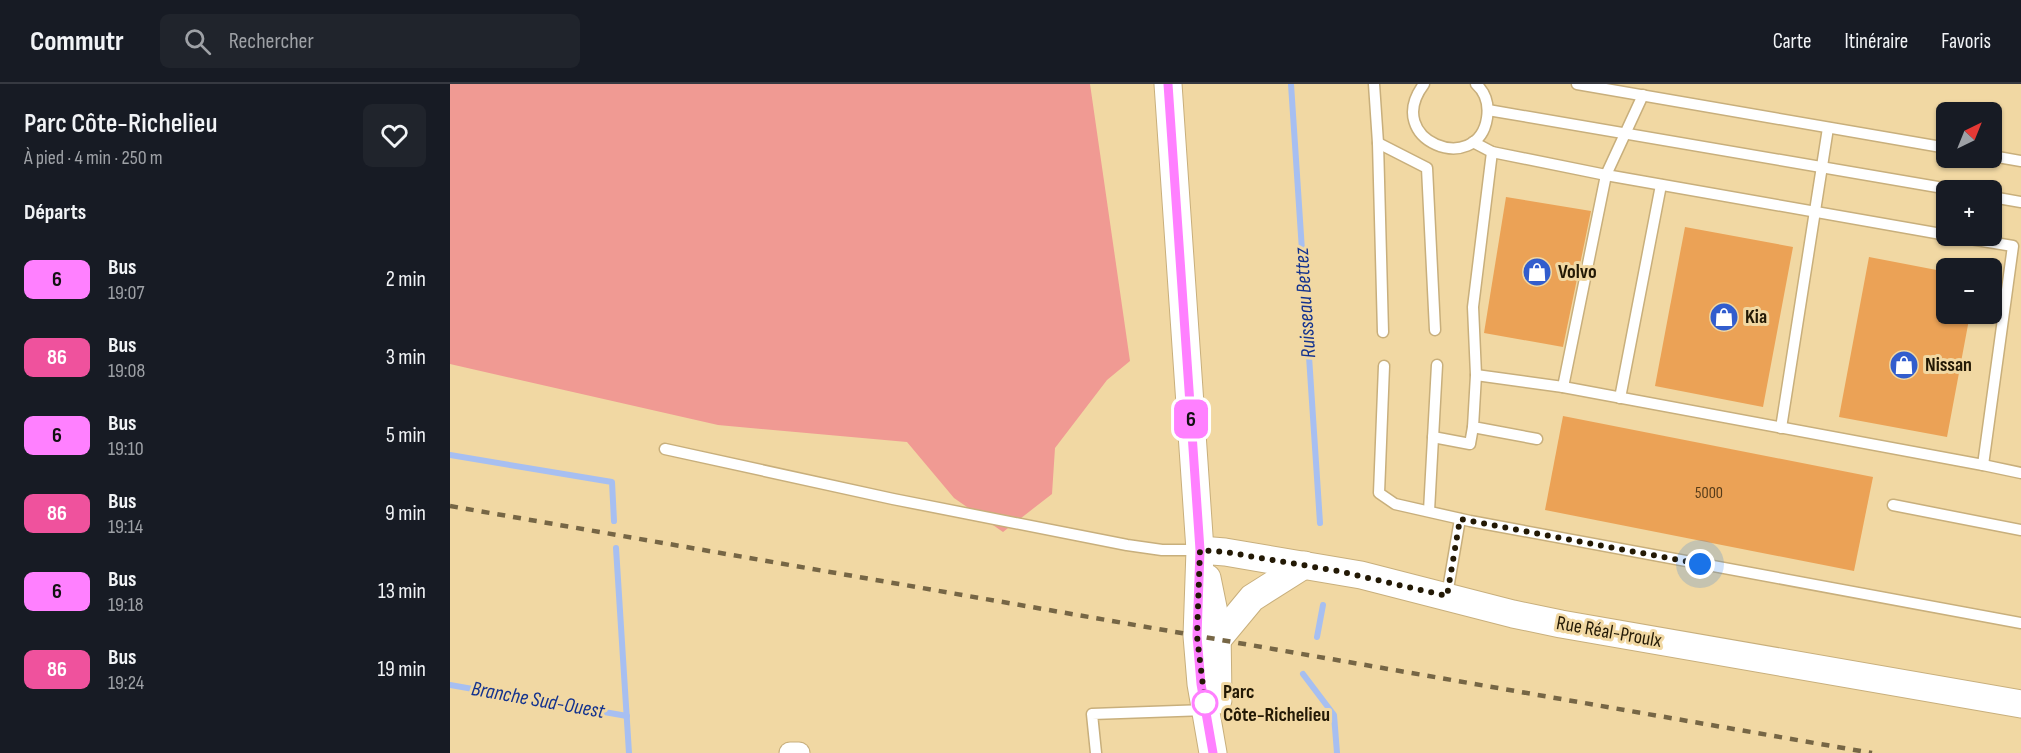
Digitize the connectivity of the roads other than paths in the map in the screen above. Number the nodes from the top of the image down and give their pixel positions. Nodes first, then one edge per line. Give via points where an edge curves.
1 (1168, 84) edge
2 (1374, 84) edge
3 (1425, 84) edge
4 (1577, 84) edge
5 (1482, 85) edge
6 (1643, 95) junction
7 (1488, 110) junction
8 (1828, 128) junction
9 (1625, 133) junction
10 (1473, 142) junction
11 (1378, 143) junction
12 (1936, 146) edge
13 (1492, 152) junction
14 (2002, 158) edge
15 (2021, 161) edge
16 (1821, 167) junction
17 (1606, 175) junction
18 (1661, 185) junction
19 (1936, 187) edge
20 (2002, 199) edge
21 (2021, 202) edge
22 (1814, 212) junction
23 (1936, 233) edge
24 (2002, 244) edge
25 (2017, 247) edge
26 (1435, 330) dead end
27 (1383, 332) dead end
28 (1437, 365) dead end
29 (1384, 366) dead end
30 (1476, 375) junction
31 (1563, 387) junction
32 (1620, 398) junction
33 (1473, 427) junction
34 (1781, 428) junction
35 (1433, 437) junction
36 (1537, 439) dead end
37 (665, 449) dead end
38 (1983, 465) junction
39 (2021, 473) edge
40 (1893, 505) dead end
41 (1429, 511) junction
42 (1460, 519) junction
43 (2021, 530) edge
44 (1200, 550) junction
45 (1304, 565) junction
46 (1447, 596) junction
47 (2021, 623) edge
48 (1218, 639) junction
49 (2021, 704) edge
50 (1206, 710) junction
51 (790, 753) edge
52 (799, 753) edge
53 (1096, 753) edge
54 (1215, 753) edge

1 - 44 street
2 - 11 lane
3 - 10 lane via 1413,107 1414,119 1427,141 1451,149
4 - 6 lane
5 - 7 lane
6 - 8 lane
6 - 9 lane
7 - 9 lane
7 - 10 lane via 1482,133
8 - 12 lane
8 - 16 lane
9 - 16 lane
9 - 17 lane
10 - 13 lane
11 - 26 lane via 1427,168
11 - 27 lane
13 - 17 lane
13 - 30 lane via 1473,307
14 - 15 lane
16 - 19 lane
16 - 22 lane
17 - 18 lane
17 - 31 lane
18 - 22 lane
18 - 32 lane
20 - 21 lane
22 - 23 lane
22 - 34 lane
24 - 25 lane
25 - 38 lane
28 - 35 lane
29 - 41 lane via 1380,493 1395,504
30 - 31 lane
30 - 33 lane
31 - 32 lane
32 - 34 lane
33 - 35 lane via 1470,444
33 - 36 lane
34 - 38 lane
35 - 41 lane
37 - 44 lane via 1127,545
38 - 39 lane
40 - 43 lane
41 - 42 lane
42 - 46 lane
42 - 47 lane
44 - 45 street, Rue Réal-Proulx
44 - 48 street
44 - 50 street via 1197,636
45 - 46 street, Rue Réal-Proulx
45 - 48 street via 1252,598
46 - 49 street, Rue Réal-Proulx via 1561,624
48 - 54 street
50 - 53 lane via 1092,714
50 - 54 street
51 - 52 street

